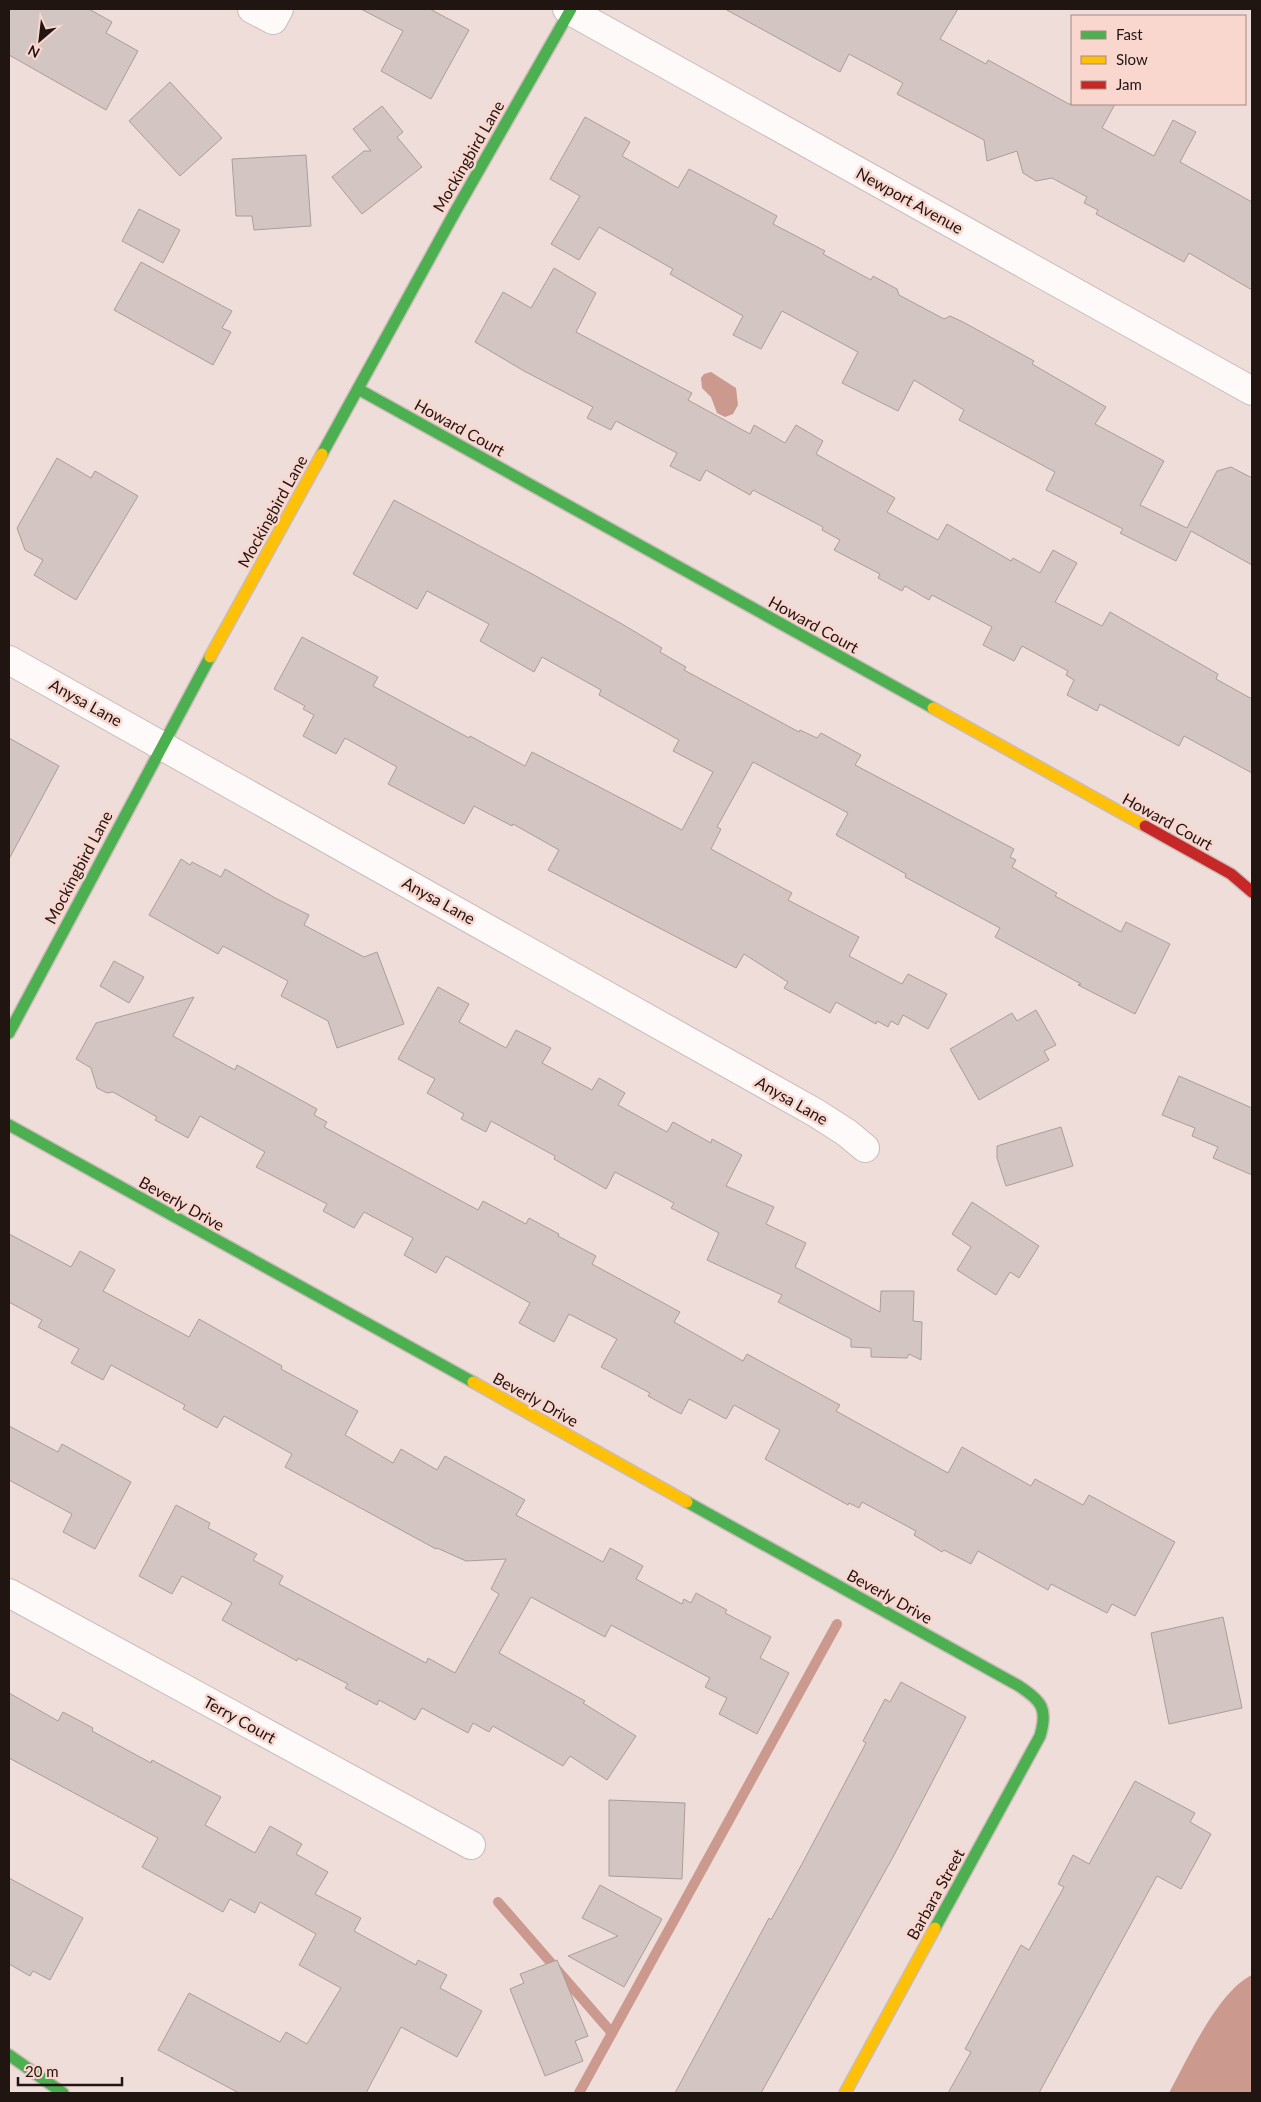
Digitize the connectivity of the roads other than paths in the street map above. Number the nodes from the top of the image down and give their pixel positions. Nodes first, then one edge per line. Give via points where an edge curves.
1 (252, 9) edge
2 (279, 9) edge
3 (569, 9) edge
4 (358, 389) junction
5 (1252, 391) edge
6 (9, 660) edge
7 (162, 744) junction
8 (1252, 892) edge
9 (9, 1033) edge
10 (9, 1125) edge
11 (864, 1148) dead end
12 (9, 1593) edge
13 (1043, 1707) joint
14 (470, 1845) dead end
15 (9, 2055) edge
16 (63, 2093) edge
17 (844, 2093) edge

1 - 2 street via 273,20
3 - 4 street, Mockingbird Lane
3 - 5 street, Newport Avenue
4 - 7 street, Mockingbird Lane
4 - 8 street, Howard Court via 1231,874
6 - 7 street, Anysa Lane
7 - 9 street, Mockingbird Lane
7 - 11 street, Anysa Lane via 816,1113
10 - 13 street, Beverly Drive via 1019,1686 1037,1698
12 - 14 street, Terry Court
13 - 17 street, Barbara Street via 1040,1736
15 - 16 street

